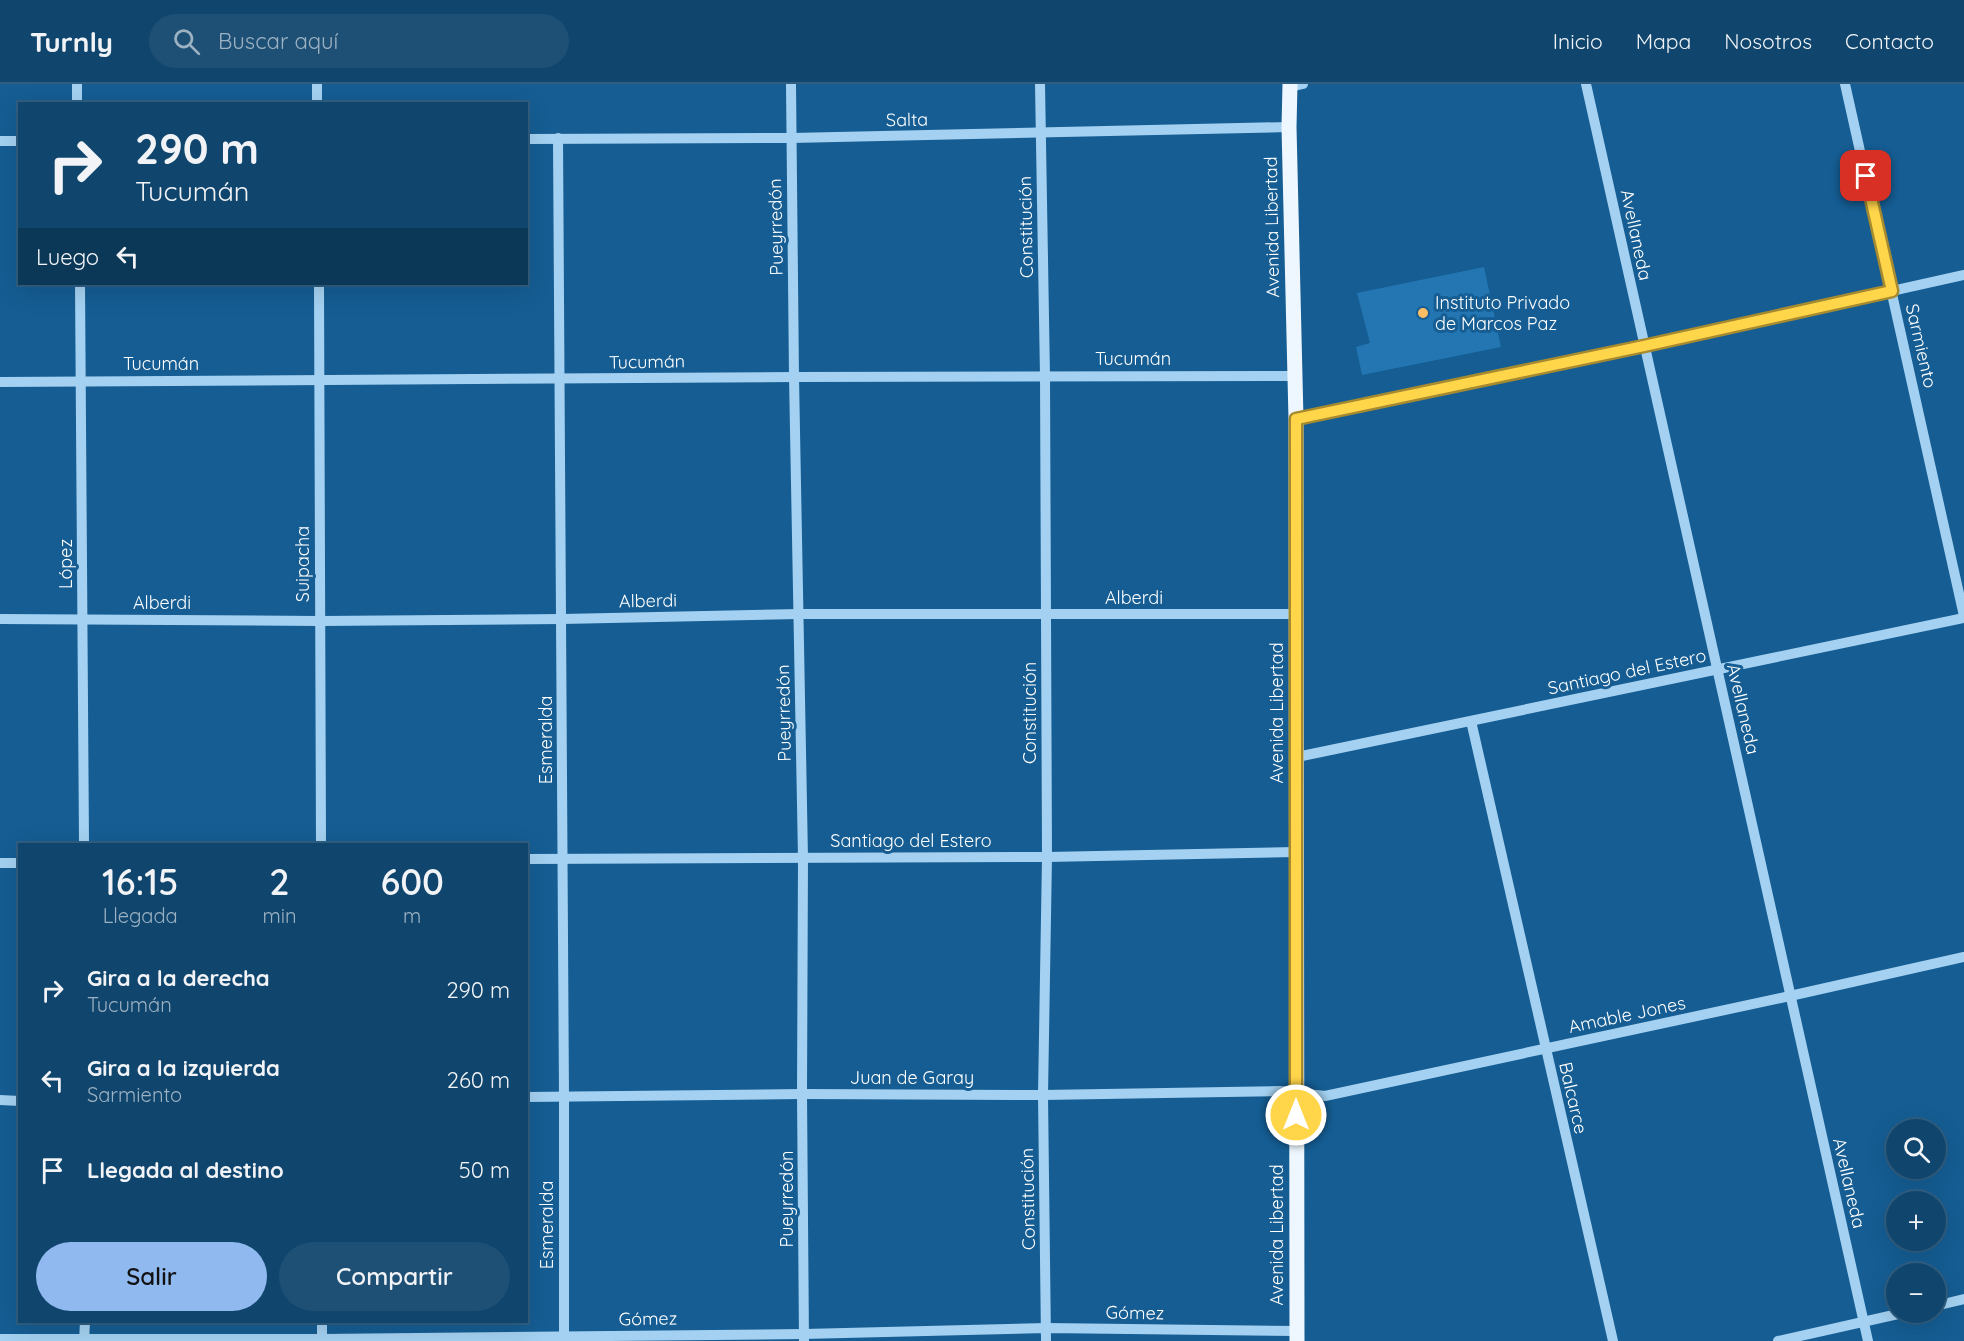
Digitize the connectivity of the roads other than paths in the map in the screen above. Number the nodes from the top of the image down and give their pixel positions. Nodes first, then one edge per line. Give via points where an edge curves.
1 (77, 84) edge
2 (317, 84) edge
3 (791, 84) edge
4 (1040, 84) edge
5 (1586, 84) edge
6 (1845, 84) edge
7 (1294, 85) edge
8 (77, 102) edge
9 (317, 102) edge
10 (1289, 128) junction
11 (1041, 134) junction
12 (558, 138) junction
13 (791, 138) junction
14 (528, 139) edge
15 (0, 141) edge
16 (18, 141) edge
17 (1964, 275) edge
18 (80, 285) edge
19 (319, 285) edge
20 (1892, 291) junction
21 (1644, 346) junction
22 (794, 376) junction
23 (1045, 376) junction
24 (1294, 376) junction
25 (560, 379) junction
26 (81, 380) junction
27 (319, 381) junction
28 (0, 382) edge
29 (1296, 419) junction
30 (799, 614) junction
31 (1296, 614) junction
32 (1046, 615) junction
33 (1964, 617) edge
34 (0, 619) edge
35 (562, 619) junction
36 (82, 620) junction
37 (320, 621) junction
38 (1717, 670) junction
39 (1471, 721) junction
40 (1297, 757) junction
41 (84, 843) edge
42 (321, 843) edge
43 (1296, 852) junction
44 (1047, 857) junction
45 (803, 858) junction
46 (528, 859) edge
47 (563, 859) junction
48 (0, 863) edge
49 (18, 863) edge
50 (1964, 957) edge
51 (1790, 996) junction
52 (1545, 1049) junction
53 (1296, 1091) junction
54 (802, 1094) junction
55 (1043, 1095) junction
56 (528, 1097) edge
57 (564, 1097) junction
58 (0, 1100) edge
59 (18, 1101) edge
60 (1964, 1299) edge
61 (1946, 1303) edge
62 (1886, 1317) edge
63 (85, 1323) edge
64 (322, 1323) edge
65 (1864, 1323) junction
66 (1046, 1328) junction
67 (1297, 1336) edge
68 (804, 1337) edge
69 (0, 1339) edge
70 (564, 1339) edge
71 (84, 1340) edge
72 (322, 1340) edge
73 (1046, 1341) edge
74 (1613, 1341) edge
75 (1778, 1341) edge
76 (1868, 1341) edge

1 - 8 street
2 - 9 street
3 - 13 street, Pueyrredón
4 - 11 street, Constitución
5 - 21 street, Avellaneda
6 - 20 street, Sarmiento
7 - 10 main road, Avenida Libertad
10 - 11 street, Salta
10 - 24 main road, Avenida Libertad
11 - 13 street, Salta
11 - 23 street, Constitución
12 - 13 street, Salta
12 - 14 street, Salta
12 - 25 street, Esmeralda
13 - 22 street, Pueyrredón
15 - 16 street
17 - 20 street
18 - 26 street, López
19 - 27 street, Suipacha
20 - 21 street
20 - 33 street, Sarmiento
21 - 29 street
21 - 38 street, Avellaneda
22 - 23 street, Tucumán
22 - 25 street, Tucumán
22 - 30 street, Pueyrredón
23 - 24 street, Tucumán
23 - 32 street, Constitución
24 - 29 main road, Avenida Libertad
25 - 27 street, Tucumán
25 - 35 street, Esmeralda
26 - 27 street, Tucumán
26 - 28 street, Tucumán
26 - 36 street, López
27 - 37 street, Suipacha
29 - 31 main road, Avenida Libertad
30 - 32 street, Alberdi
30 - 35 street, Alberdi
30 - 45 street, Pueyrredón
31 - 32 street, Alberdi
31 - 40 main road, Avenida Libertad
32 - 44 street, Constitución
33 - 38 street, Santiago del Estero
34 - 36 street, Alberdi
35 - 37 street, Alberdi
35 - 47 street, Esmeralda
36 - 37 street, Alberdi
36 - 41 street, López
37 - 42 street, Suipacha
38 - 39 street, Santiago del Estero
38 - 51 street, Avellaneda
39 - 40 street, Santiago del Estero
39 - 52 street, Balcarce
40 - 43 main road, Avenida Libertad
43 - 44 street, Santiago del Estero
43 - 53 main road, Avenida Libertad
44 - 45 street, Santiago del Estero
44 - 55 street, Constitución
45 - 47 street, Santiago del Estero
45 - 54 street, Pueyrredón
46 - 47 street, Santiago del Estero
47 - 57 street, Esmeralda
48 - 49 street
50 - 51 street, Amable Jones
51 - 52 street, Amable Jones
51 - 65 street, Avellaneda
52 - 53 street, Amable Jones via 1324,1096
52 - 74 street, Balcarce
53 - 55 street, Juan de Garay
53 - 67 main road, Avenida Libertad
54 - 55 street, Juan de Garay
54 - 57 street, Juan de Garay
54 - 68 street, Pueyrredón
55 - 66 street, Constitución
56 - 57 street, Juan de Garay
57 - 70 street, Esmeralda
58 - 59 street
60 - 61 street
62 - 65 street
63 - 71 street
64 - 72 street
65 - 75 street
65 - 76 street, Avellaneda
66 - 67 street, Gómez
66 - 68 street, Gómez
66 - 73 street, Constitución
68 - 70 street, Gómez
69 - 71 street, Gómez
70 - 72 street, Gómez
71 - 72 street, Gómez

